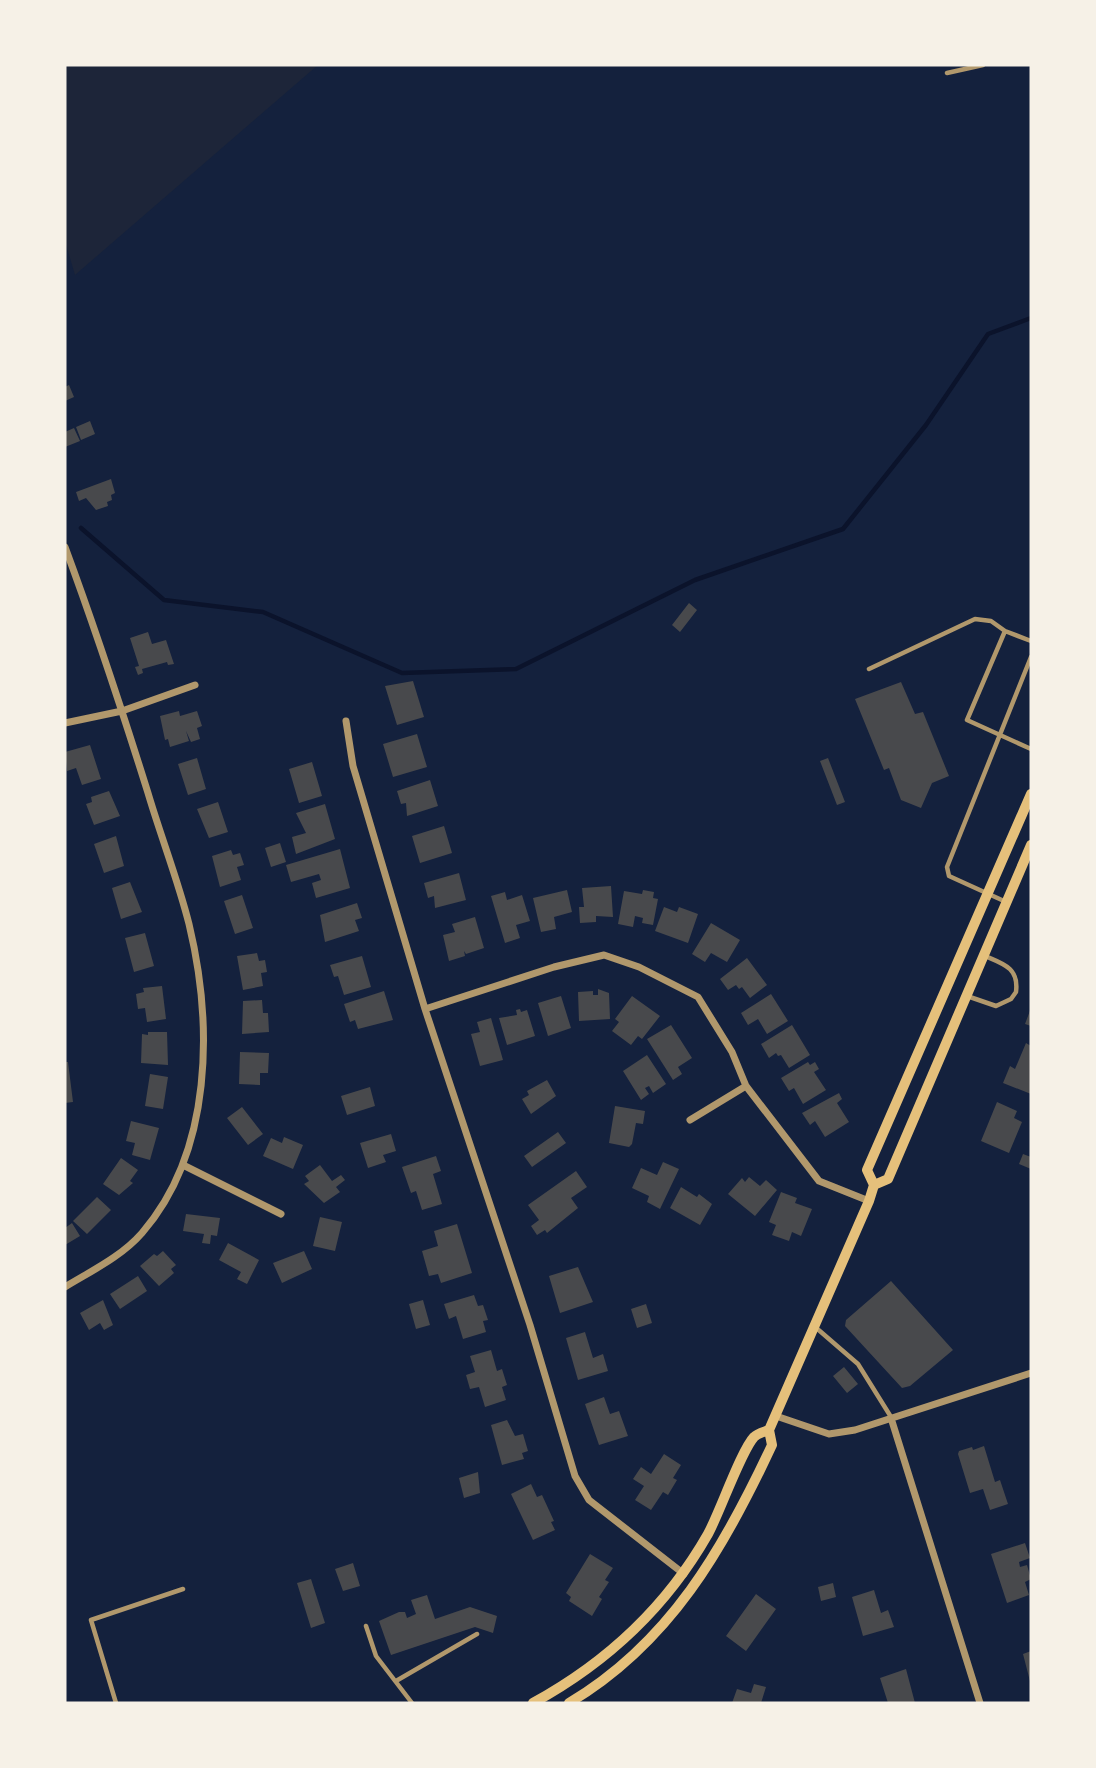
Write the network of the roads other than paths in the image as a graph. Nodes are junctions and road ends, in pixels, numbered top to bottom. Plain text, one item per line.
1 (983, 65) edge
2 (947, 73) dead end
3 (65, 547) edge
4 (1005, 631) junction
5 (1031, 641) edge
6 (1031, 657) edge
7 (869, 669) dead end
8 (195, 685) dead end
9 (122, 710) junction
10 (346, 721) dead end
11 (65, 723) edge
12 (999, 733) junction
13 (1031, 749) edge
14 (1031, 793) edge
15 (1031, 845) edge
16 (987, 892) junction
17 (1006, 902) junction
18 (984, 956) junction
19 (967, 996) junction
20 (425, 1009) junction
21 (746, 1086) junction
22 (690, 1120) dead end
23 (183, 1165) junction
24 (874, 1185) junction
25 (869, 1201) junction
26 (281, 1214) dead end
27 (65, 1287) edge
28 (814, 1325) junction
29 (1031, 1373) edge
30 (776, 1416) junction
31 (891, 1418) junction
32 (769, 1430) junction
33 (684, 1574) junction
34 (183, 1589) dead end
35 (366, 1626) dead end
36 (477, 1634) dead end
37 (396, 1681) junction
38 (116, 1703) edge
39 (412, 1703) edge
40 (533, 1703) edge
41 (569, 1703) edge
42 (980, 1703) edge

1 - 2 lane
3 - 9 street
4 - 5 lane
4 - 7 lane
4 - 12 lane
6 - 12 lane
8 - 9 street
9 - 11 street
9 - 23 street
10 - 20 street
12 - 13 lane
12 - 16 lane
14 - 16 main road
15 - 17 main road
16 - 17 lane
16 - 24 main road
17 - 18 main road
18 - 19 main road
18 - 19 lane
19 - 24 main road
20 - 21 street
20 - 33 street
21 - 22 street
21 - 25 street
23 - 26 street
23 - 27 street
24 - 25 main road
25 - 28 main road
28 - 30 main road
28 - 31 lane
29 - 31 street
30 - 31 street
30 - 32 main road
31 - 42 street
32 - 33 main road
32 - 41 main road
33 - 40 main road
34 - 38 lane
35 - 37 lane
36 - 37 lane
37 - 39 lane

